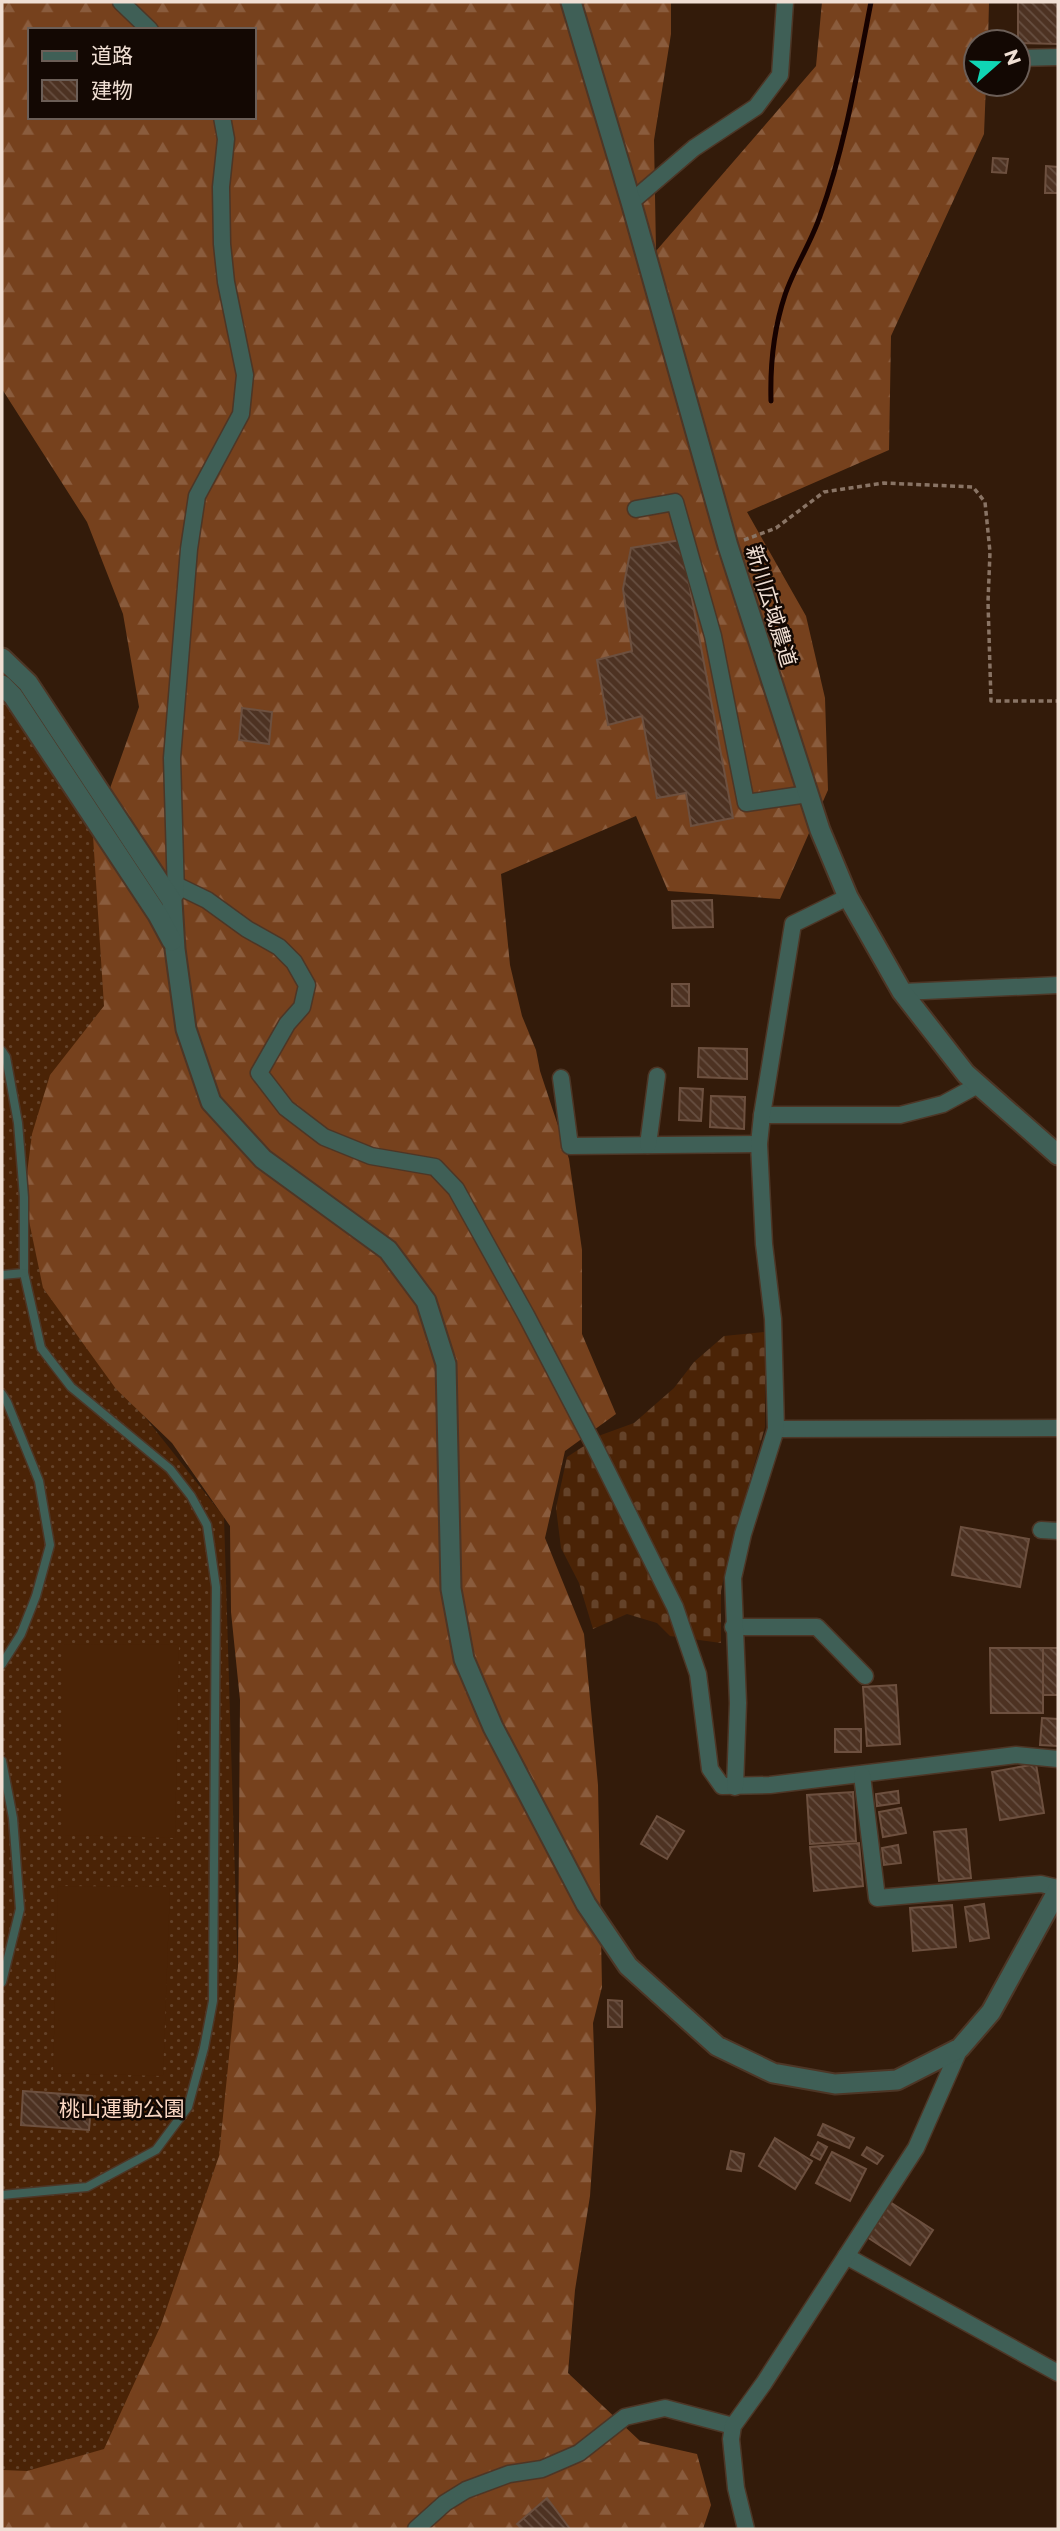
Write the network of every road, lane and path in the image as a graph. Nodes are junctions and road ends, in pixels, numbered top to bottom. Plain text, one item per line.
1 (121, 2) edge
2 (571, 2) edge
3 (785, 2) edge
4 (148, 28) edge
5 (1058, 57) edge
6 (1032, 58) edge
7 (222, 119) edge
8 (631, 202) junction
9 (636, 509) dead end
10 (728, 545) junction
11 (2, 658) edge
12 (2, 685) edge
13 (1058, 701) edge
14 (808, 794) junction
15 (176, 885) junction
16 (849, 897) junction
17 (176, 948) junction
18 (1058, 985) edge
19 (902, 992) junction
20 (2, 1051) edge
21 (657, 1076) dead end
22 (561, 1078) dead end
23 (978, 1085) junction
24 (762, 1115) junction
25 (759, 1144) junction
26 (648, 1145) junction
27 (1058, 1155) edge
28 (24, 1272) junction
29 (2, 1275) edge
30 (2, 1394) edge
31 (1058, 1428) edge
32 (776, 1429) junction
33 (1041, 1530) dead end
34 (1058, 1531) edge
35 (733, 1627) junction
36 (2, 1664) edge
37 (865, 1676) dead end
38 (1058, 1759) edge
39 (2, 1761) edge
40 (862, 1775) junction
41 (735, 1787) junction
42 (1058, 1889) edge
43 (2, 1982) edge
44 (960, 2048) junction
45 (2, 2195) edge
46 (846, 2256) junction
47 (1058, 2373) edge
48 (733, 2426) junction
49 (416, 2529) edge
50 (746, 2529) edge

1 - 4 street
2 - 8 street, 新川広域農道
3 - 8 street
5 - 6 street
7 - 15 street
8 - 10 street, 新川広域農道
9 - 14 street
10 - 13 path
10 - 14 street, 新川広域農道
11 - 17 street
12 - 17 street
14 - 16 street, 新川広域農道
15 - 17 street
15 - 41 street
16 - 19 street, 新川広域農道
16 - 24 street
17 - 44 street
18 - 19 street
19 - 23 street, 新川広域農道
20 - 28 lane
21 - 26 street
22 - 26 street
23 - 24 street
23 - 27 street, 新川広域農道
24 - 25 street
25 - 26 street
25 - 32 street
28 - 29 lane
28 - 45 lane
30 - 36 lane
31 - 32 street
32 - 35 street
33 - 34 street
35 - 37 street
35 - 41 street
38 - 40 street
39 - 43 lane
40 - 41 street
40 - 42 street
42 - 44 street
44 - 46 street
46 - 47 street
46 - 48 street
48 - 49 street
48 - 50 street

